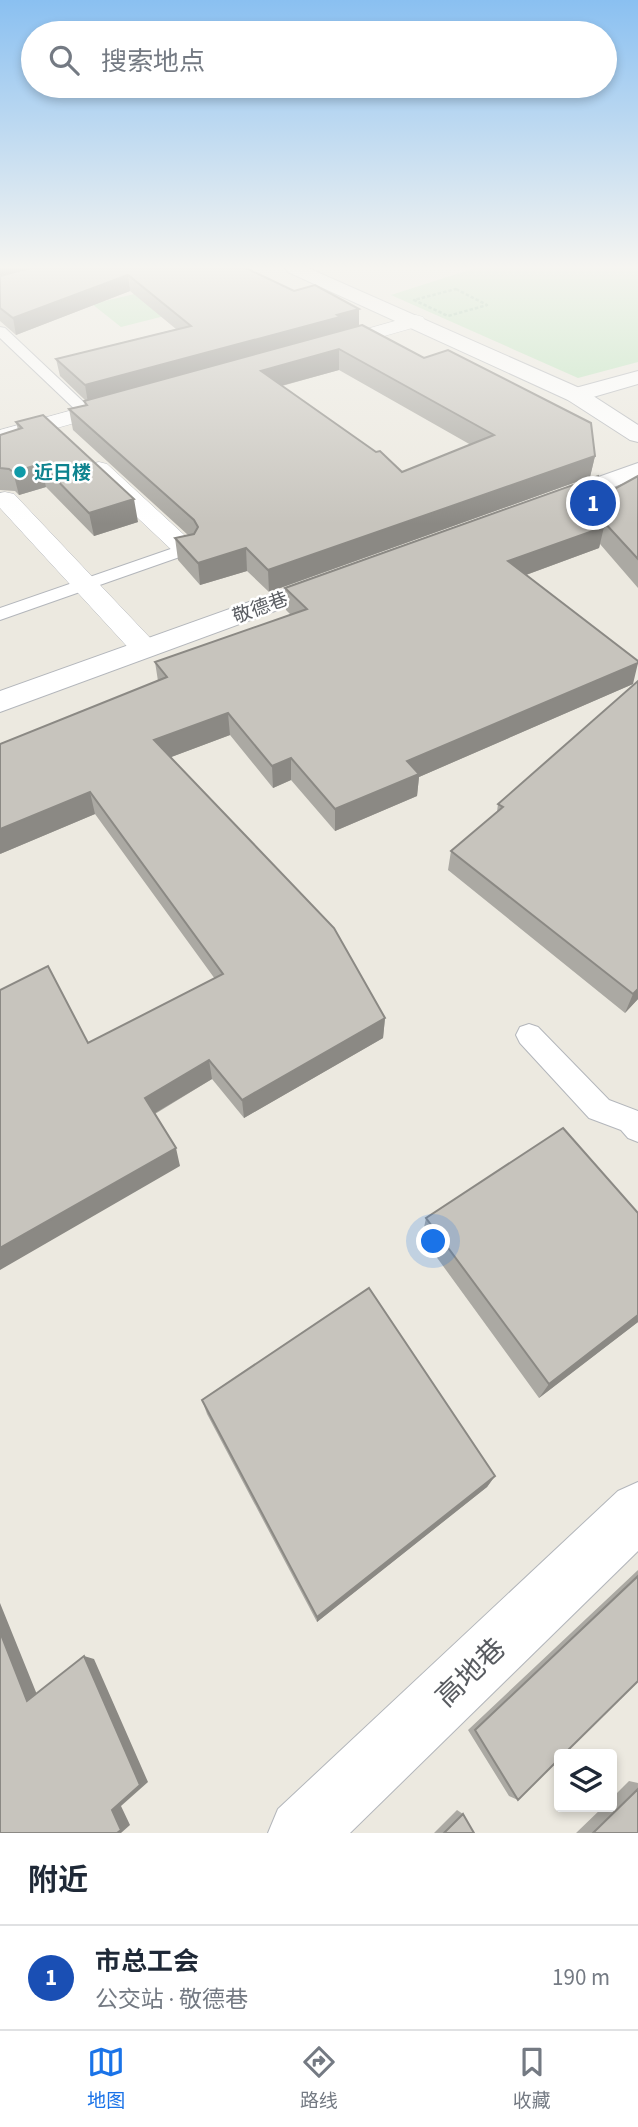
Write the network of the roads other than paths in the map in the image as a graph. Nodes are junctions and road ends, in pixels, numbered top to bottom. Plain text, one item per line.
1 (24, 354) edge
2 (497, 354) edge
3 (638, 377) edge
4 (576, 395) junction
5 (140, 398) edge
6 (87, 413) junction
7 (49, 423) junction
8 (638, 435) edge
9 (0, 437) edge
10 (638, 470) edge
11 (5, 499) edge
12 (518, 514) edge
13 (185, 549) joint
14 (364, 570) edge
15 (85, 585) junction
16 (0, 614) edge
17 (144, 648) junction
18 (3, 696) edge
19 (529, 1035) dead end
20 (638, 1129) edge
21 (638, 1511) edge
22 (302, 1833) edge

1 - 6 lane
2 - 4 street
3 - 4 street
4 - 8 street
5 - 6 street
6 - 7 street
7 - 9 street
7 - 13 street
10 - 12 street
11 - 15 street
13 - 15 lane
14 - 17 street, 敬德巷
15 - 16 lane
15 - 17 street
17 - 18 street, 敬德巷
19 - 20 lane
21 - 22 street, 高地巷

